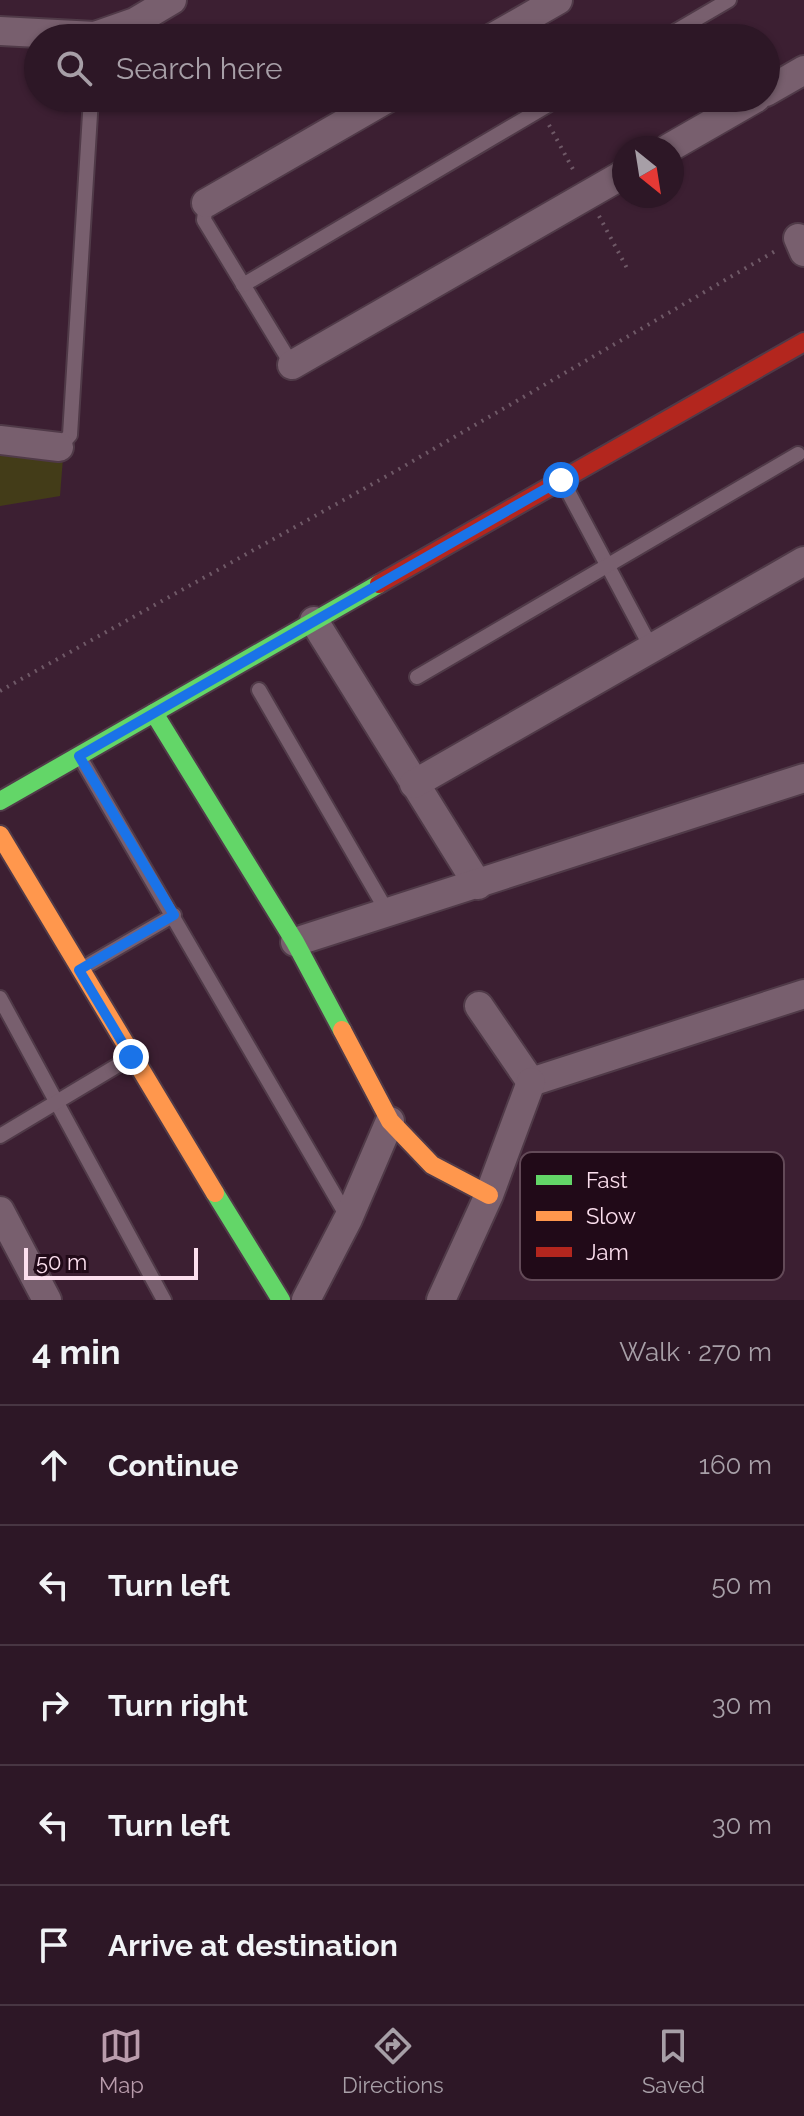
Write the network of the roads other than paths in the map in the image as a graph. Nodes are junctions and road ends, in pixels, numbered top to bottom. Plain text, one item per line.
1 (558, 0) edge
2 (729, 0) edge
3 (161, 3) edge
4 (126, 24) edge
5 (516, 24) edge
6 (688, 24) edge
7 (0, 31) edge
8 (24, 33) edge
9 (804, 70) edge
10 (780, 84) edge
11 (90, 112) edge
12 (364, 112) edge
13 (536, 112) edge
14 (732, 112) edge
15 (684, 139) edge
16 (612, 181) edge
17 (206, 203) joint
18 (243, 285) junction
19 (804, 342) edge
20 (292, 365) joint
21 (0, 440) edge
22 (59, 447) joint
23 (798, 454) dead end
24 (561, 480) junction
25 (804, 561) edge
26 (607, 565) junction
27 (314, 621) junction
28 (652, 649) junction
29 (417, 677) dead end
30 (259, 690) dead end
31 (154, 713) junction
32 (79, 756) junction
33 (804, 778) edge
34 (414, 784) junction
35 (0, 801) edge
36 (0, 835) edge
37 (478, 885) junction
38 (388, 913) junction
39 (174, 915) junction
40 (295, 942) junction
41 (79, 970) junction
42 (804, 994) edge
43 (0, 998) edge
44 (479, 1006) dead end
45 (131, 1057) junction
46 (531, 1082) junction
47 (57, 1102) junction
48 (390, 1121) junction
49 (0, 1136) edge
50 (489, 1195) junction
51 (0, 1211) edge
52 (348, 1219) junction
53 (47, 1300) edge
54 (164, 1300) edge
55 (281, 1300) edge
56 (306, 1300) edge
57 (441, 1300) edge

1 - 5 street
2 - 6 lane
3 - 4 street
7 - 8 street
9 - 10 street
11 - 22 lane
12 - 17 street
13 - 18 lane
14 - 15 street
16 - 20 street
17 - 18 lane
18 - 20 lane
19 - 24 street
21 - 22 street
23 - 26 lane
24 - 26 lane
24 - 27 street
25 - 28 street
26 - 28 lane
26 - 29 lane
27 - 31 street
27 - 34 street
28 - 34 street
30 - 38 lane
31 - 32 street
31 - 40 street
32 - 35 street
32 - 39 lane
33 - 37 street
34 - 37 street
36 - 41 street
37 - 38 street
38 - 40 street
39 - 41 lane
39 - 52 lane
40 - 48 street
41 - 45 street
42 - 46 street
43 - 47 lane
44 - 46 street
45 - 47 lane
45 - 55 street
46 - 50 street
47 - 49 lane
47 - 54 lane
48 - 50 street
48 - 52 street
50 - 57 street
51 - 53 street
52 - 56 street

